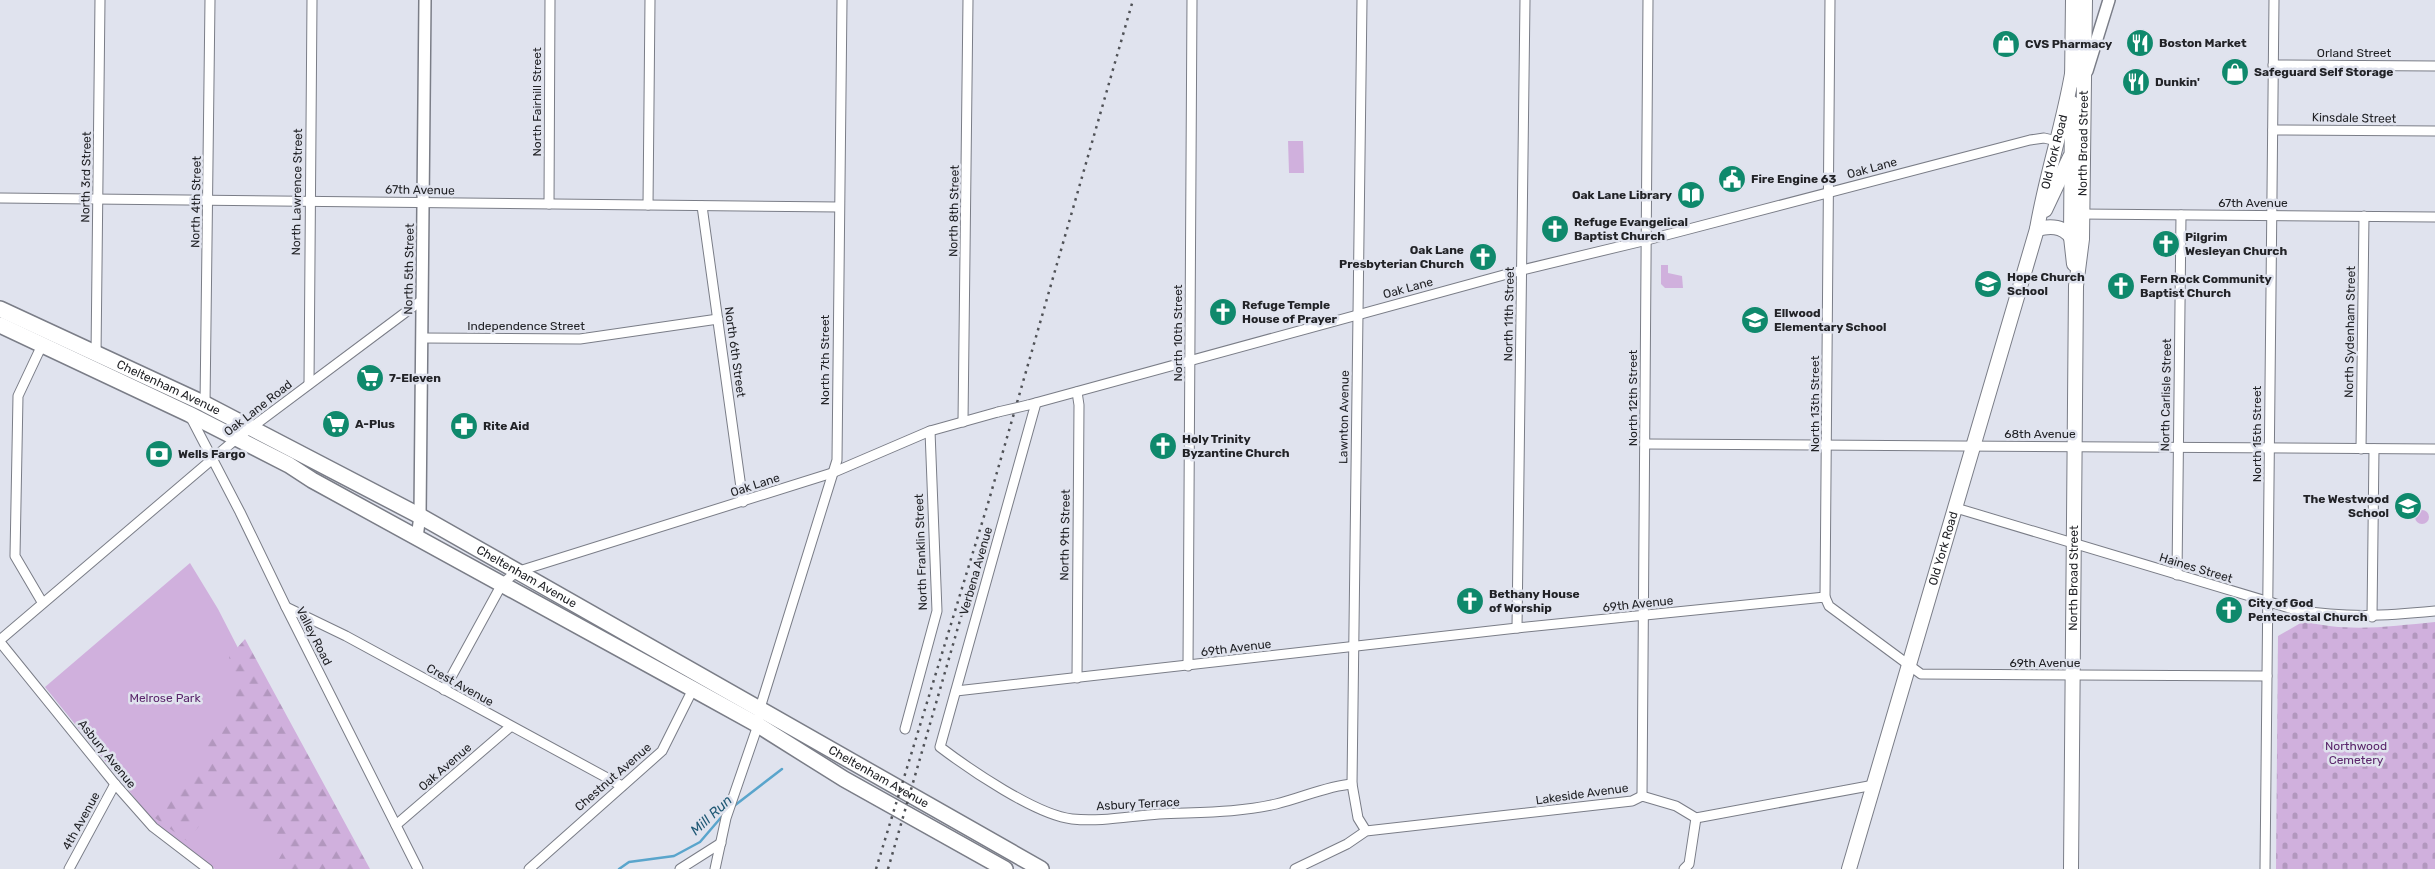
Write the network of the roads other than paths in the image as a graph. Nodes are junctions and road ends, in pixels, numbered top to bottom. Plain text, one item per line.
1 (100, 0) edge
2 (210, 0) edge
3 (312, 0) edge
4 (425, 0) edge
5 (550, 0) edge
6 (650, 0) edge
7 (842, 0) edge
8 (968, 0) edge
9 (1192, 0) edge
10 (1362, 0) edge
11 (1524, 0) edge
12 (1648, 0) edge
13 (1830, 0) edge
14 (2073, 0) edge
15 (2085, 0) edge
16 (2109, 0) edge
17 (2274, 0) edge
18 (2273, 65) junction
19 (2435, 66) edge
20 (2072, 74) junction
21 (2085, 80) junction
22 (2273, 130) junction
23 (2435, 131) edge
24 (2083, 136) junction
25 (2057, 141) junction
26 (2072, 153) junction
27 (1828, 192) junction
28 (0, 198) edge
29 (98, 199) junction
30 (208, 200) junction
31 (309, 201) junction
32 (423, 202) junction
33 (549, 204) junction
34 (648, 205) junction
35 (702, 206) junction
36 (839, 207) junction
37 (2077, 214) junction
38 (2181, 215) junction
39 (2271, 215) junction
40 (2364, 216) junction
41 (2435, 217) edge
42 (2037, 229) junction
43 (2071, 236) junction
44 (1647, 240) junction
45 (1522, 270) junction
46 (2076, 286) junction
47 (422, 300) junction
48 (0, 309) edge
49 (1358, 315) junction
50 (718, 319) junction
51 (0, 325) edge
52 (422, 338) junction
53 (42, 345) junction
54 (96, 355) junction
55 (1190, 361) junction
56 (309, 384) junction
57 (1077, 392) junction
58 (205, 404) junction
59 (1032, 404) junction
60 (188, 414) junction
61 (963, 422) junction
62 (253, 428) junction
63 (930, 431) junction
64 (236, 440) junction
65 (1645, 444) junction
66 (1828, 444) junction
67 (1974, 446) junction
68 (2075, 446) junction
69 (2178, 446) junction
70 (2269, 448) junction
71 (2361, 449) junction
72 (2374, 449) junction
73 (2435, 449) edge
74 (212, 460) junction
75 (832, 472) junction
76 (743, 502) junction
77 (1956, 508) junction
78 (420, 516) junction
79 (417, 537) junction
80 (2074, 544) junction
81 (516, 572) junction
82 (2177, 575) junction
83 (502, 584) junction
84 (1825, 597) junction
85 (42, 602) junction
86 (2269, 603) junction
87 (286, 607) junction
88 (2435, 611) edge
89 (1644, 616) junction
90 (2372, 617) junction
91 (1517, 628) junction
92 (0, 641) edge
93 (1354, 646) junction
94 (1188, 666) junction
95 (1910, 667) junction
96 (2073, 675) junction
97 (2268, 676) junction
98 (1077, 678) junction
99 (693, 689) junction
100 (444, 690) junction
101 (956, 691) junction
102 (760, 708) junction
103 (758, 725) junction
104 (510, 727) junction
105 (905, 728) dead end
106 (940, 747) joint
107 (115, 784) junction
108 (1352, 784) junction
109 (1874, 785) junction
110 (622, 786) junction
111 (1642, 796) junction
112 (1696, 818) junction
113 (396, 825) junction
114 (1366, 831) junction
115 (721, 843) junction
116 (69, 869) edge
117 (208, 869) edge
118 (418, 869) edge
119 (529, 869) edge
120 (680, 869) edge
121 (715, 869) edge
122 (1005, 869) edge
123 (1041, 869) edge
124 (1295, 869) edge
125 (1684, 869) edge
126 (1849, 869) edge
127 (2070, 869) edge
128 (2265, 869) edge

1 - 29 street, North 3rd Street
2 - 30 street, North 4th Street
3 - 31 street, North Lawrence Street
4 - 32 street, North 5th Street
5 - 33 street, North Fairhill Street
6 - 34 street
7 - 36 street, North 7th Street
8 - 61 street, North 8th Street
9 - 55 street, North 10th Street
10 - 49 street, Lawnton Avenue
11 - 45 street, North 11th Street
12 - 44 street, North 12th Street
13 - 27 street, North 13th Street
14 - 20 main road, North Broad Street
15 - 21 main road, North Broad Street
16 - 21 street
17 - 18 street, North 15th Street
18 - 19 street, Orland Street
18 - 22 street, North 15th Street
20 - 25 main road, Old York Road
20 - 26 main road, North Broad Street
21 - 24 main road, North Broad Street
22 - 23 street, Kinsdale Street
22 - 39 street, North 15th Street
24 - 26 main road, Old York Road
24 - 37 main road, North Broad Street
25 - 27 street, Oak Lane
25 - 42 main road, Old York Road
26 - 37 main road, North Broad Street
26 - 42 main road, Old York Road
27 - 44 street, Oak Lane
27 - 66 street, North 13th Street
28 - 29 street, 67th Avenue
29 - 30 street, 67th Avenue
29 - 54 street, North 3rd Street
30 - 31 street, 67th Avenue
30 - 58 street, North 4th Street
31 - 32 street, 67th Avenue
31 - 56 street, North Lawrence Street
32 - 33 street, 67th Avenue
32 - 47 street, North 5th Street
33 - 34 street, 67th Avenue
34 - 35 street, 67th Avenue
35 - 36 street, 67th Avenue
35 - 50 street, North 6th Street
36 - 75 street, North 7th Street
37 - 38 street, 67th Avenue
37 - 43 main road, North Broad Street
37 - 46 main road, North Broad Street
38 - 39 street, 67th Avenue
38 - 69 street, North Carlisle Street
39 - 40 street, 67th Avenue
39 - 70 street, North 15th Street
40 - 41 street, 67th Avenue
40 - 71 street, North Sydenham Street
42 - 43 main road
42 - 67 main road, Old York Road
43 - 46 main road, North Broad Street
44 - 45 street, Oak Lane
44 - 65 street, North 12th Street
45 - 49 street, Oak Lane
45 - 91 street, North 11th Street
46 - 68 main road, North Broad Street
47 - 52 street, North 5th Street
47 - 56 street, Oak Lane Road
48 - 54 highway, Cheltenham Avenue
49 - 55 street, Oak Lane
49 - 93 street, Lawnton Avenue
50 - 52 street, Independence Street
50 - 76 street, North 6th Street
51 - 53 highway, Cheltenham Avenue
52 - 78 street, North 5th Street
53 - 60 highway, Cheltenham Avenue
53 - 85 street
54 - 58 highway, Cheltenham Avenue
55 - 57 street, Oak Lane
55 - 94 street, North 10th Street
56 - 62 street, Oak Lane Road
57 - 59 street, Oak Lane
57 - 98 street, North 9th Street
58 - 62 highway, Cheltenham Avenue
59 - 61 street, Oak Lane, bridge
59 - 101 street, Verbena Avenue
60 - 64 highway, Cheltenham Avenue
60 - 74 street, Valley Road
61 - 63 street, Oak Lane
62 - 64 street, Oak Lane Road
62 - 78 highway, Cheltenham Avenue
63 - 75 street, Oak Lane
63 - 105 street, North Franklin Street
64 - 74 street, Oak Lane Road
64 - 79 highway, Cheltenham Avenue
65 - 66 street, 68th Avenue
65 - 89 street, North 12th Street
66 - 67 street, 68th Avenue
66 - 84 street, North 13th Street
67 - 68 street, 68th Avenue
67 - 77 main road, Old York Road
68 - 69 street, 68th Avenue
68 - 80 main road, North Broad Street
69 - 70 street, 68th Avenue
69 - 82 street, North Carlisle Street
70 - 71 street, 68th Avenue
70 - 86 street, North 15th Street
71 - 72 street, 68th Avenue
72 - 73 street, 68th Avenue
72 - 90 street
74 - 85 street, Oak Lane Road
74 - 87 street, Valley Road
75 - 76 street, Oak Lane
75 - 102 street, North 7th Street
76 - 81 street, Oak Lane
77 - 80 street, Haines Street
77 - 95 main road, Old York Road
78 - 79 street, North 5th Street
78 - 81 highway, Cheltenham Avenue
79 - 83 highway, Cheltenham Avenue
80 - 82 street, Haines Street
80 - 96 main road, North Broad Street
81 - 83 street
81 - 102 highway, Cheltenham Avenue
82 - 86 street, Haines Street
83 - 99 highway, Cheltenham Avenue
83 - 100 street
84 - 89 street, 69th Avenue
84 - 95 street, 69th Avenue
85 - 92 street, Oak Lane Road
86 - 90 street, Haines Street
86 - 97 street, North 15th Street
87 - 100 street, Crest Avenue
87 - 113 street, Valley Road
88 - 90 street, Haines Street
89 - 91 street, 69th Avenue
89 - 111 street, North 12th Street
91 - 93 street, 69th Avenue
92 - 107 street, Asbury Avenue
93 - 94 street, 69th Avenue
93 - 108 street, Lawnton Avenue
94 - 98 street, 69th Avenue
95 - 96 street, 69th Avenue
95 - 109 main road, Old York Road
96 - 97 street, 69th Avenue
96 - 127 main road, North Broad Street
97 - 128 street, North 15th Street
98 - 101 street, 69th Avenue
99 - 103 highway, Cheltenham Avenue
99 - 110 street, Chestnut Avenue
100 - 104 street, Crest Avenue
101 - 106 street, Verbena Avenue
102 - 103 street, North 7th Street
102 - 123 highway, Cheltenham Avenue
103 - 115 street, North 7th Street
103 - 122 highway, Cheltenham Avenue
104 - 110 street, Crest Avenue
104 - 113 street, Oak Avenue
106 - 108 street, Asbury Terrace
107 - 116 street, 4th Avenue
107 - 117 street, Asbury Avenue
108 - 114 street, Lawnton Avenue
109 - 112 street
109 - 126 main road, Old York Road
110 - 119 street, Chestnut Avenue
111 - 112 street, Lakeside Avenue
111 - 114 street, Lakeside Avenue
112 - 125 street
113 - 118 street, Valley Road
114 - 124 street, Lakeside Avenue
115 - 120 street
115 - 121 street, North 7th Street

